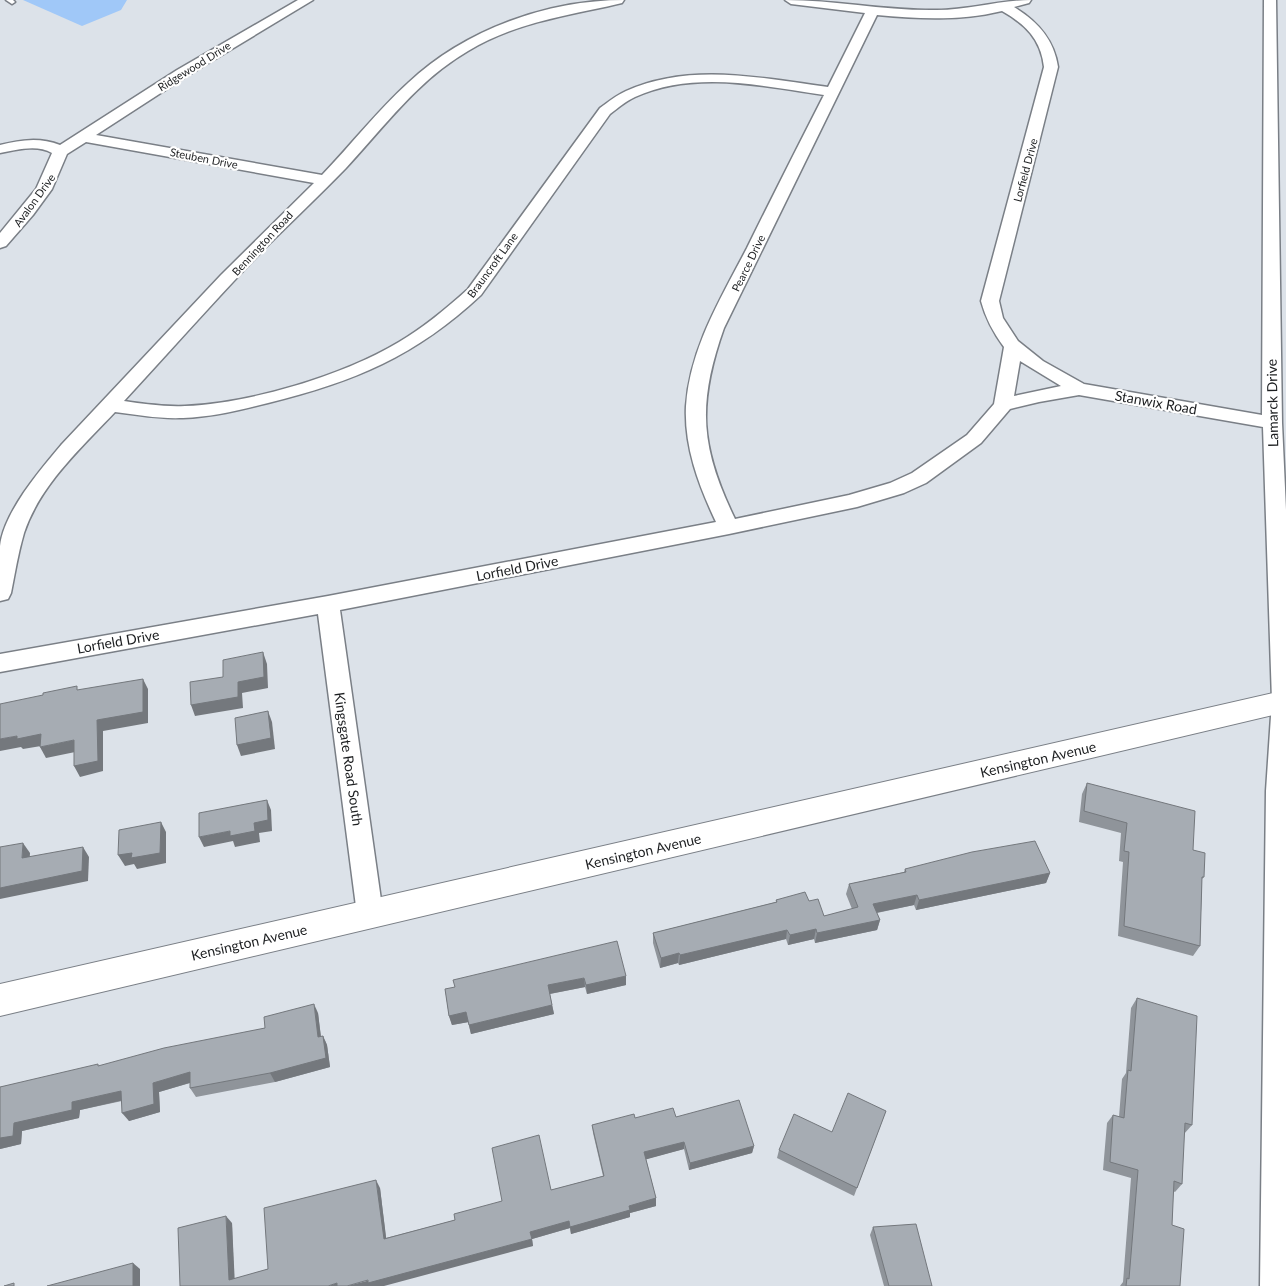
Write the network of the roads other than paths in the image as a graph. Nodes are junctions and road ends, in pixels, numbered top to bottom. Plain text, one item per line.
1 (307, 0) edge
2 (618, 0) edge
3 (791, 0) edge
4 (1025, 0) edge
5 (1270, 0) edge
6 (1003, 6) junction
7 (872, 10) junction
8 (832, 92) junction
9 (83, 137) junction
10 (0, 149) edge
11 (60, 152) junction
12 (325, 180) junction
13 (0, 243) edge
14 (1013, 347) junction
15 (1079, 389) junction
16 (111, 405) junction
17 (1004, 405) junction
18 (1272, 423) junction
19 (729, 528) junction
20 (0, 593) edge
21 (328, 604) junction
22 (0, 663) edge
23 (1285, 701) edge
24 (370, 914) junction
25 (0, 1000) edge
26 (1276, 1286) edge

1 - 9 street, Ridgewood Drive
2 - 12 street, Bennington Road
3 - 7 street
4 - 6 street
5 - 18 street, Lamarck Drive
6 - 7 street
6 - 14 street, Lorfield Drive
7 - 8 street, Pearce Drive
8 - 16 street, Brauncroft Lane
8 - 19 street, Pearce Drive
9 - 11 street, Ridgewood Drive
9 - 12 street, Steuben Drive
10 - 11 street
11 - 13 street, Avalon Drive
12 - 16 street, Bennington Road
14 - 15 street, Lorfield Drive
14 - 17 street
15 - 17 street, Stanwix Road
15 - 18 street, Stanwix Road
16 - 20 street, Bennington Road
17 - 19 street, Lorfield Drive
18 - 23 street, Lamarck Drive
19 - 21 street, Lorfield Drive
21 - 22 street, Lorfield Drive
21 - 24 street, Kingsgate Road South
23 - 24 street, Kensington Avenue
23 - 26 street, Lamarck Drive
24 - 25 street, Kensington Avenue

